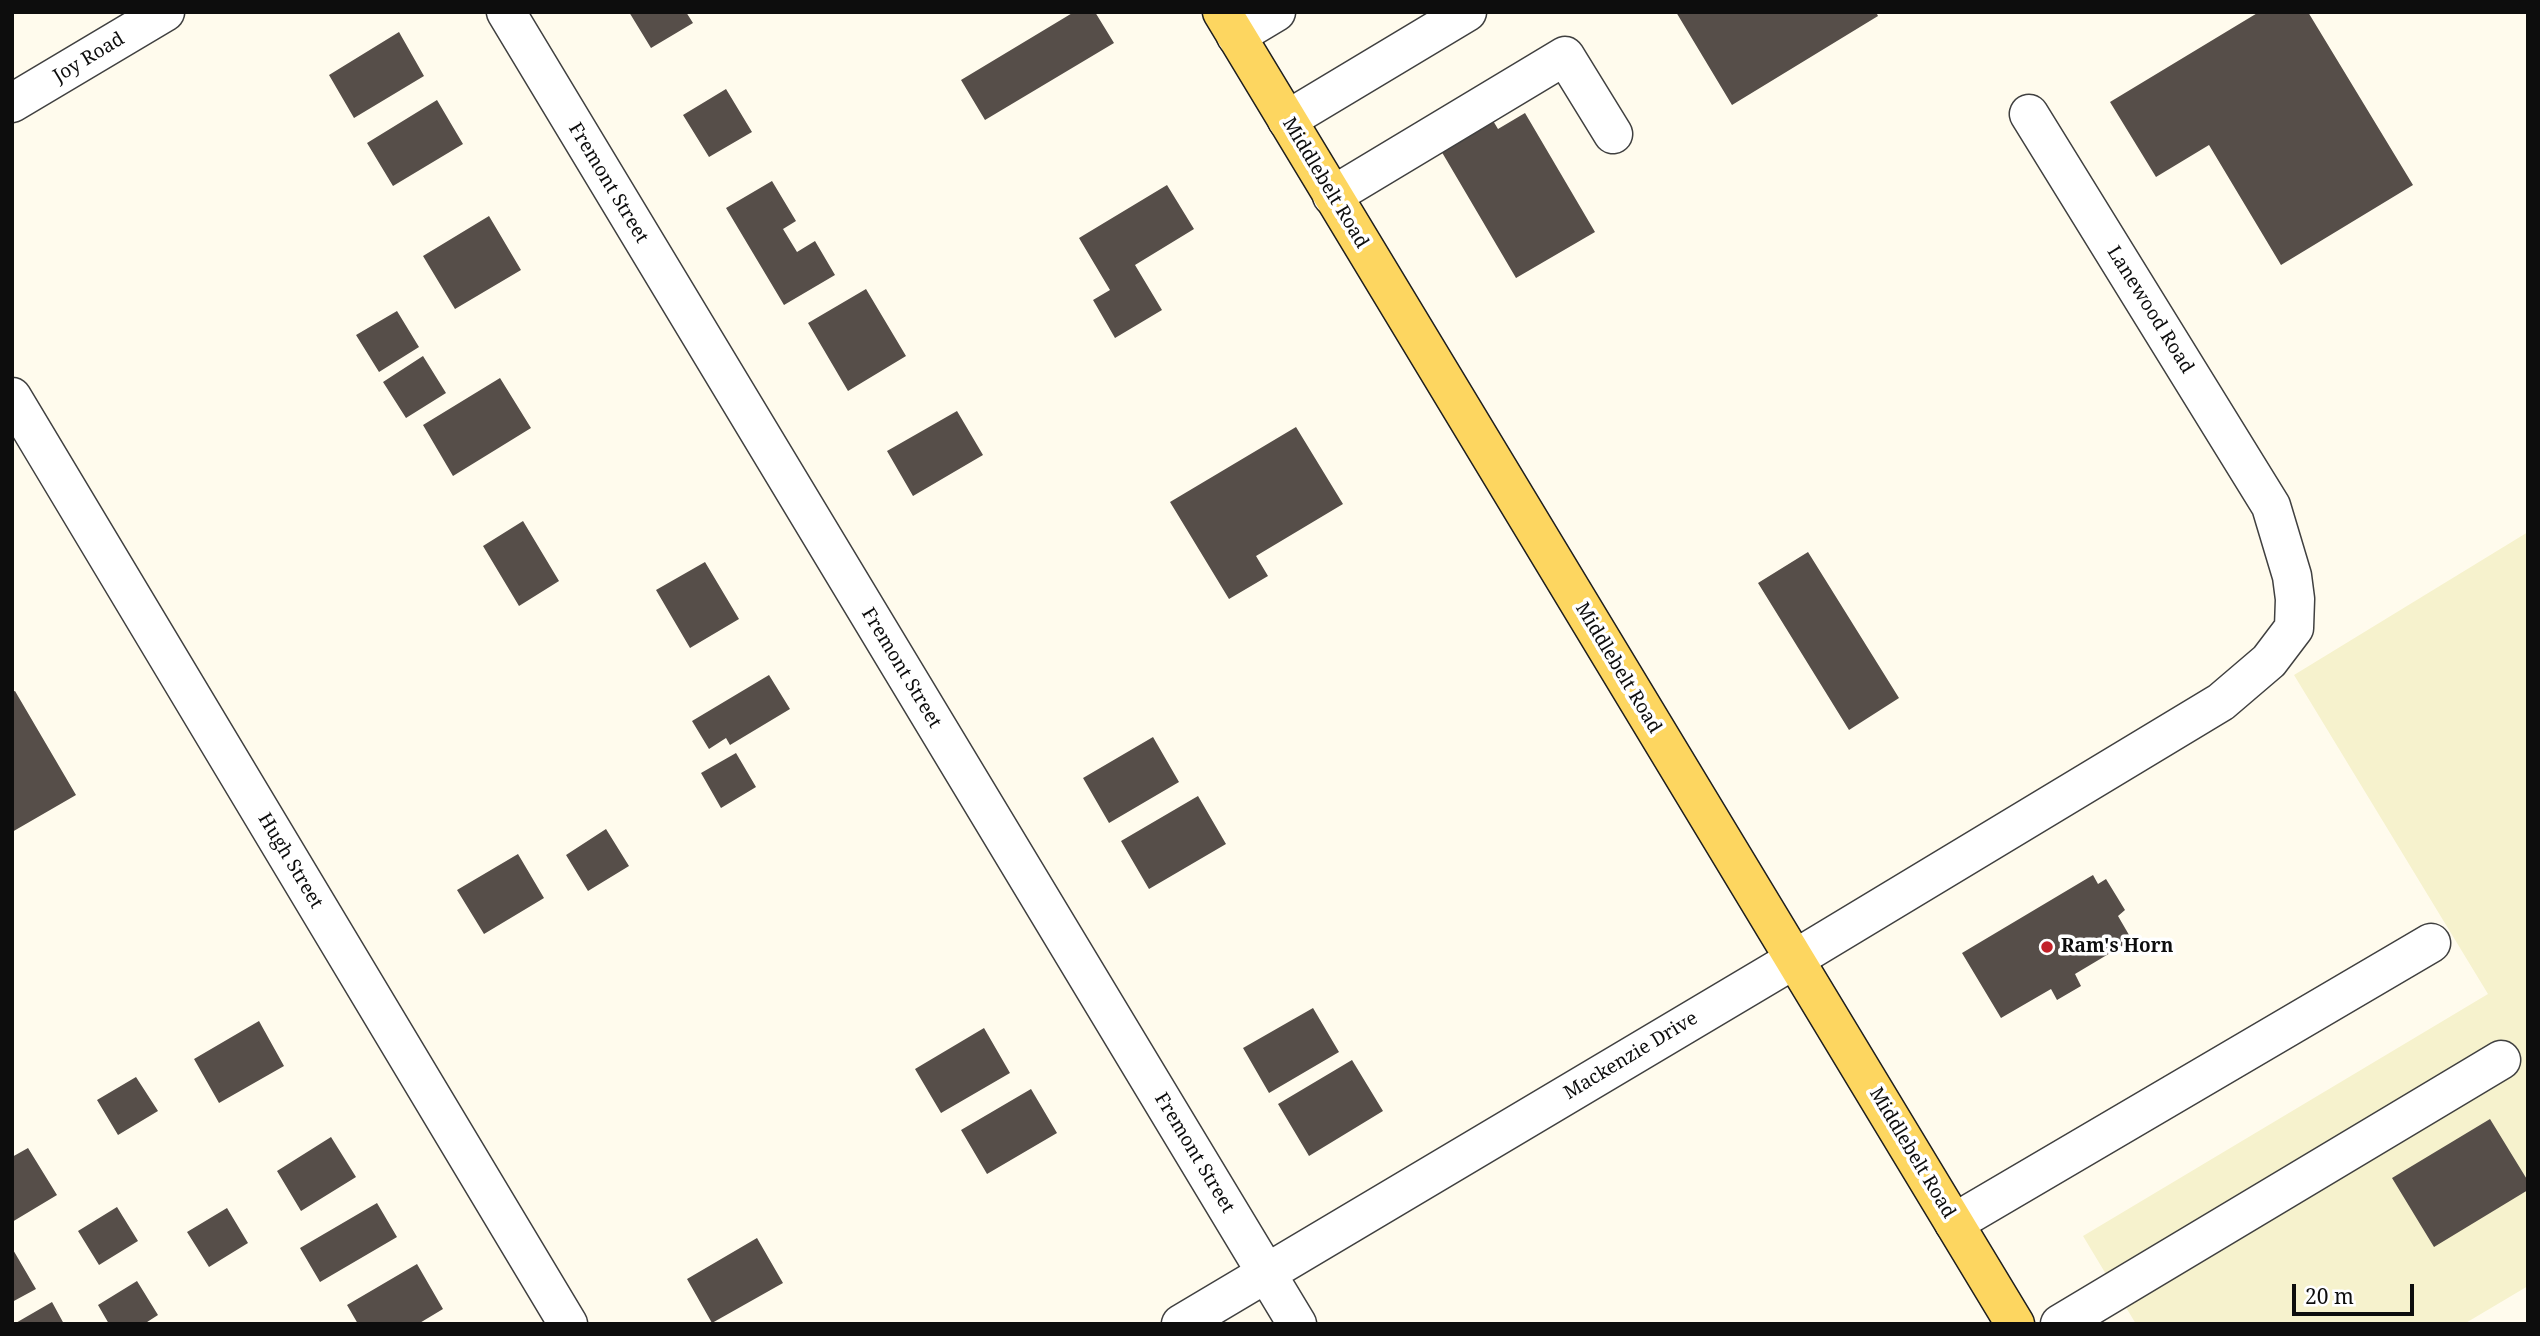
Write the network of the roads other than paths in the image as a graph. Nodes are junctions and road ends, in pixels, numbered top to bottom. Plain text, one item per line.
1 (165, 12) edge
2 (506, 12) edge
3 (1276, 12) edge
4 (1467, 12) edge
5 (1229, 24) edge
6 (12, 103) edge
7 (2029, 114) dead end
8 (1287, 120) junction
9 (1613, 134) dead end
10 (1332, 196) junction
11 (12, 397) edge
12 (2080, 787) joint
13 (2431, 943) dead end
14 (1795, 959) junction
15 (2501, 1060) dead end
16 (1954, 1223) junction
17 (1267, 1273) junction
18 (568, 1324) edge
19 (1181, 1324) edge
20 (1297, 1324) edge
21 (2015, 1324) edge
22 (2060, 1324) edge

1 - 6 street, Joy Road
2 - 17 street, Fremont Street
3 - 5 street
4 - 8 street
5 - 8 main road, Middlebelt Road
7 - 12 street, Lanewood Road
8 - 10 main road, Middlebelt Road
9 - 10 street
10 - 14 main road, Middlebelt Road
11 - 18 street, Hugh Street
12 - 14 street, Mackenzie Drive
13 - 16 street
14 - 16 main road, Middlebelt Road
14 - 17 street, Mackenzie Drive
15 - 22 street
16 - 21 main road, Middlebelt Road
17 - 19 street, Mackenzie Drive
17 - 20 street, Fremont Street

